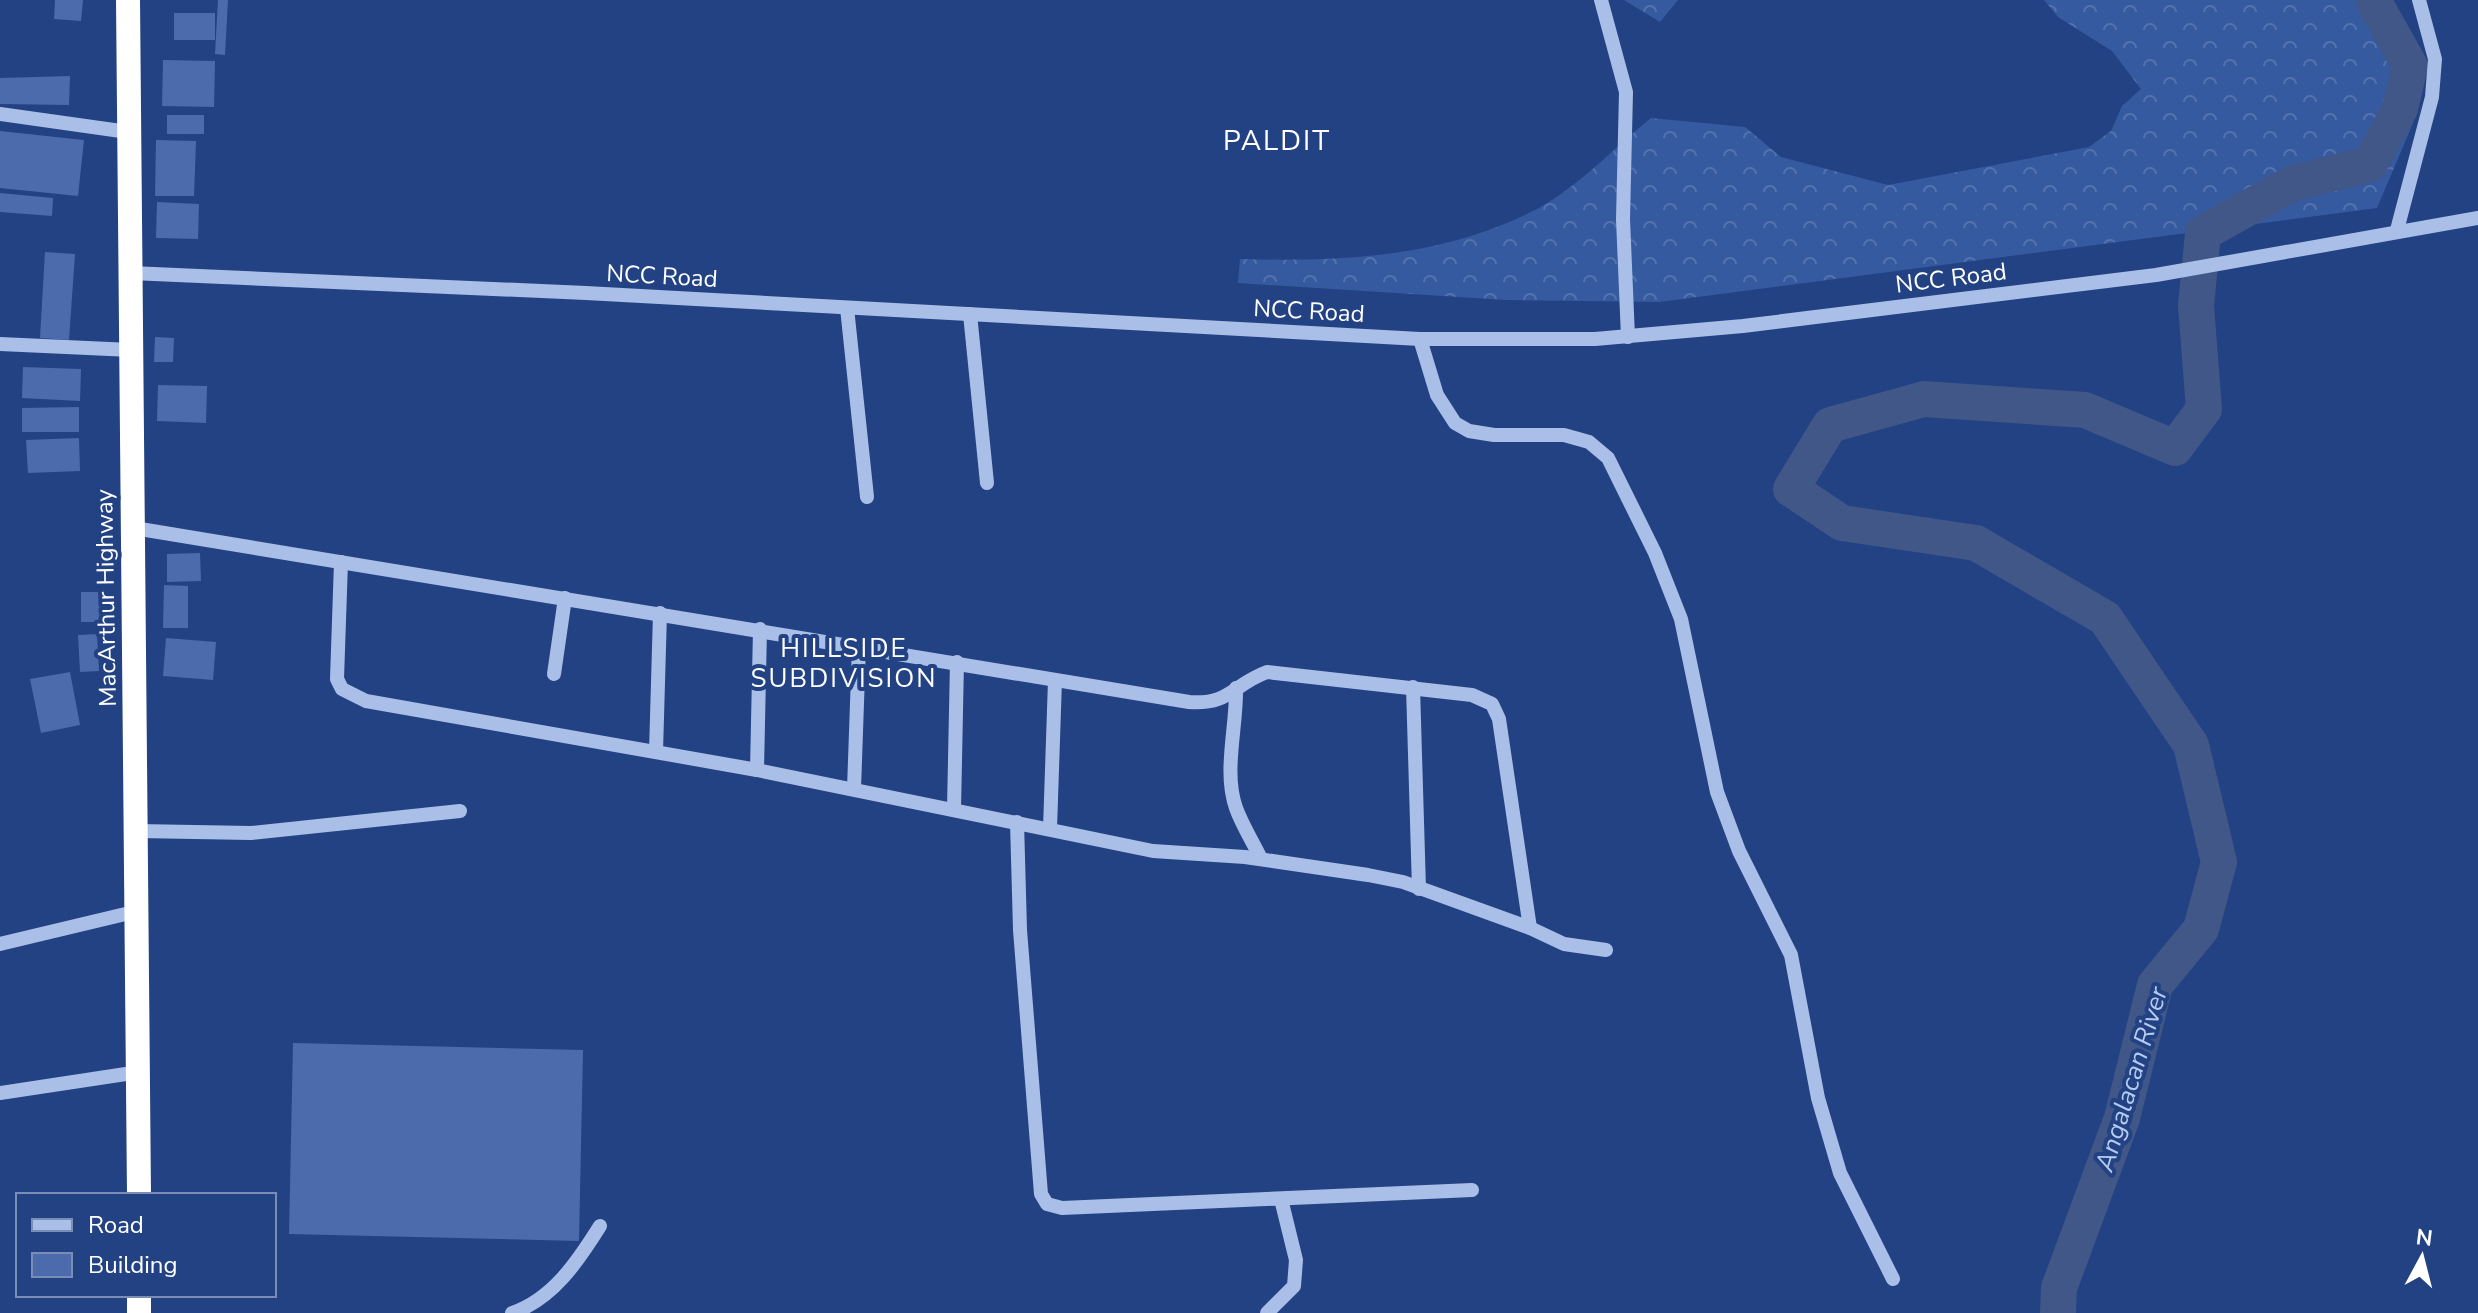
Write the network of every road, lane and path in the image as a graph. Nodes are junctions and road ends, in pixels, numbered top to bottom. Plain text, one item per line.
1 (128, 0) edge
2 (1601, 0) edge
3 (2419, 0) edge
4 (0, 114) edge
5 (128, 132) junction
6 (2478, 218) edge
7 (2397, 230) junction
8 (131, 273) junction
9 (847, 308) junction
10 (970, 314) junction
11 (1628, 337) junction
12 (1420, 339) junction
13 (0, 344) edge
14 (131, 350) junction
15 (987, 483) dead end
16 (867, 497) dead end
17 (134, 528) junction
18 (341, 562) junction
19 (565, 598) junction
20 (660, 613) junction
21 (760, 629) junction
22 (859, 646) junction
23 (957, 662) junction
24 (554, 674) dead end
25 (1055, 680) junction
26 (1413, 687) junction
27 (1236, 688) junction
28 (656, 752) junction
29 (757, 770) junction
30 (854, 789) junction
31 (954, 809) junction
32 (460, 811) dead end
33 (1017, 822) junction
34 (1050, 829) junction
35 (137, 831) junction
36 (1261, 859) junction
37 (1419, 889) junction
38 (138, 911) junction
39 (1530, 928) junction
40 (0, 944) edge
41 (1606, 950) dead end
42 (139, 1072) junction
43 (0, 1093) edge
44 (1472, 1190) dead end
45 (139, 1193) edge
46 (1281, 1199) junction
47 (600, 1226) dead end
48 (1893, 1279) dead end
49 (512, 1313) edge
50 (1267, 1313) edge

1 - 5 highway, MacArthur Highway
2 - 11 street
3 - 7 street
4 - 5 street
5 - 8 highway, MacArthur Highway
6 - 7 street, NCC Road
7 - 11 street, NCC Road
8 - 9 street, NCC Road
8 - 14 highway, MacArthur Highway
9 - 10 street, NCC Road
9 - 16 street
10 - 12 street, NCC Road
10 - 15 street
11 - 12 street, NCC Road
12 - 48 street
13 - 14 street
14 - 17 highway, MacArthur Highway
17 - 18 street
17 - 35 highway, MacArthur Highway
18 - 19 street
18 - 28 street
19 - 20 street
19 - 24 street
20 - 21 street
20 - 28 street
21 - 22 street
21 - 29 street
22 - 23 street
22 - 30 street
23 - 25 street
23 - 31 street
25 - 27 street
25 - 34 street
26 - 27 street
26 - 37 street
26 - 39 street
27 - 36 street
28 - 29 street
29 - 30 street
30 - 31 street
31 - 33 street
32 - 35 street
33 - 34 street
33 - 46 street
34 - 36 street
35 - 38 highway, MacArthur Highway
36 - 37 street
37 - 39 street
38 - 40 street
38 - 42 highway, MacArthur Highway
39 - 41 street
42 - 43 street
42 - 45 highway, MacArthur Highway
44 - 46 street
46 - 50 street
47 - 49 street

